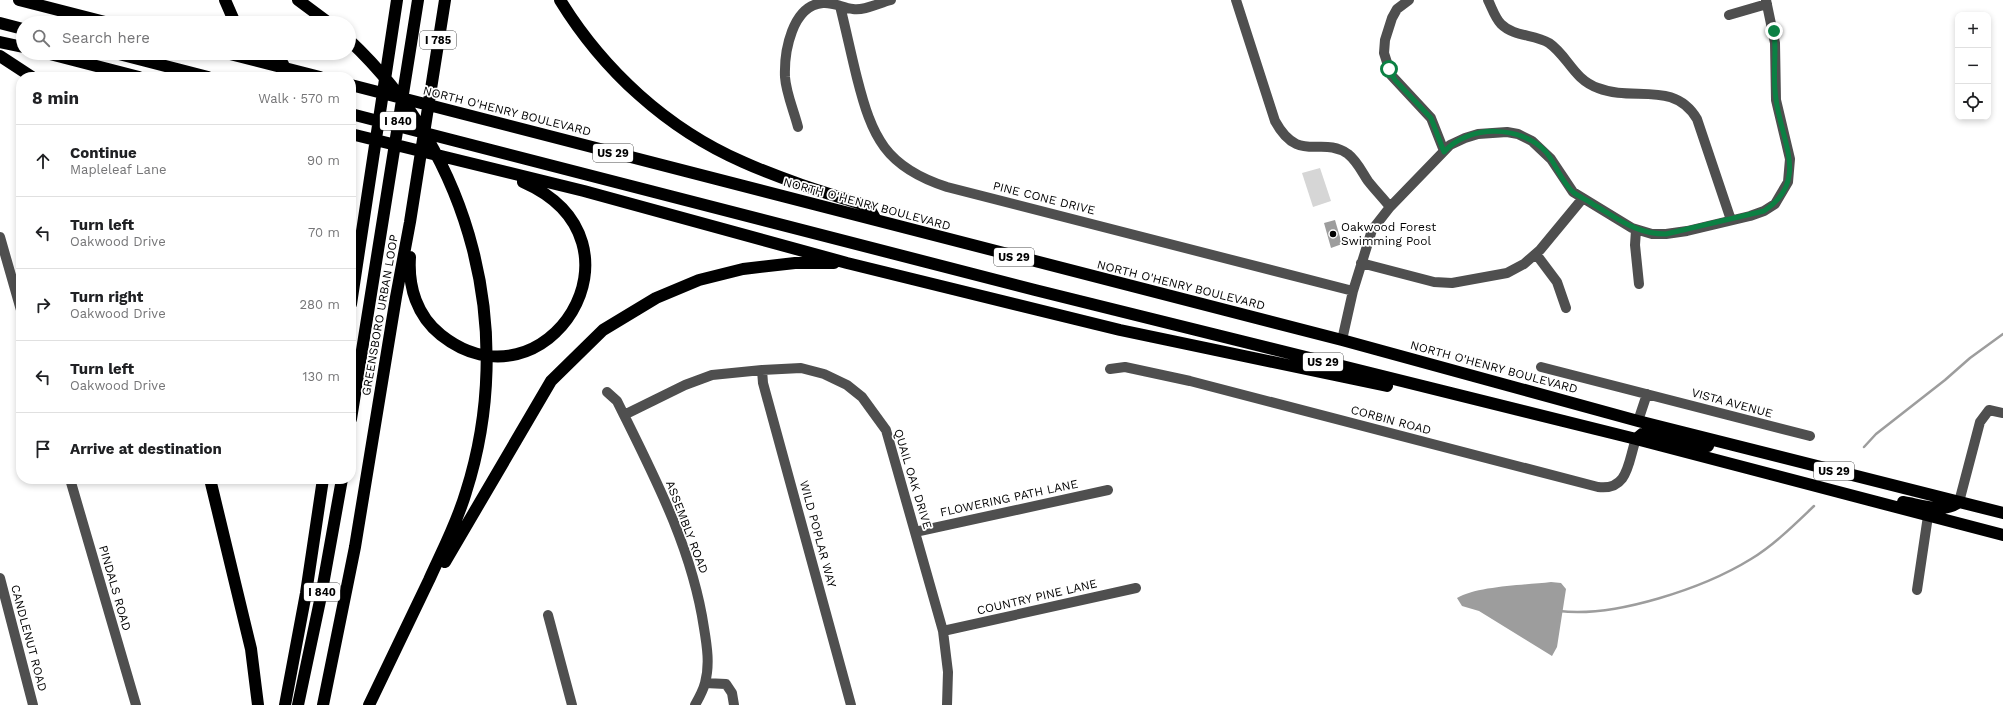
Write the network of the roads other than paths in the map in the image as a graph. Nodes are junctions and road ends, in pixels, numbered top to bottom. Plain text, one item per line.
1 (19, 0) edge
2 (225, 0) edge
3 (298, 0) edge
4 (397, 0) edge
5 (418, 0) edge
6 (444, 0) edge
7 (560, 0) edge
8 (891, 0) edge
9 (1236, 0) edge
10 (1488, 0) edge
11 (1402, 2) edge
12 (1766, 2) edge
13 (840, 6) junction
14 (1729, 15) dead end
15 (82, 16) edge
16 (232, 16) edge
17 (320, 16) edge
18 (0, 23) edge
19 (16, 27) edge
20 (0, 42) edge
21 (16, 45) edge
22 (356, 47) edge
23 (0, 56) edge
24 (73, 60) edge
25 (143, 60) edge
26 (253, 60) edge
27 (276, 60) edge
28 (292, 70) junction
29 (24, 72) edge
30 (120, 72) edge
31 (189, 72) edge
32 (300, 72) edge
33 (356, 86) edge
34 (356, 115) edge
35 (798, 127) dead end
36 (356, 135) edge
37 (1444, 152) junction
38 (500, 172) junction
39 (1582, 198) junction
40 (1390, 207) junction
41 (364, 209) junction
42 (876, 220) junction
43 (1731, 220) junction
44 (410, 222) junction
45 (1636, 230) junction
46 (356, 231) edge
47 (0, 237) edge
48 (1536, 254) junction
49 (847, 262) junction
50 (1361, 263) junction
51 (356, 267) edge
52 (1639, 284) dead end
53 (1353, 291) junction
54 (16, 293) edge
55 (1566, 308) dead end
56 (1342, 340) junction
57 (1541, 366) dead end
58 (1110, 369) dead end
59 (762, 370) junction
60 (356, 388) edge
61 (607, 392) dead end
62 (1647, 394) junction
63 (1479, 401) junction
64 (2003, 413) edge
65 (624, 415) junction
66 (1638, 421) junction
67 (1810, 436) dead end
68 (1636, 439) junction
69 (1772, 456) junction
70 (71, 484) edge
71 (211, 484) edge
72 (322, 484) edge
73 (341, 484) edge
74 (1108, 490) dead end
75 (1843, 493) junction
76 (1959, 502) junction
77 (2003, 513) edge
78 (1928, 516) junction
79 (915, 532) junction
80 (2003, 535) edge
81 (0, 578) edge
82 (1136, 588) dead end
83 (1917, 590) dead end
84 (548, 615) dead end
85 (943, 631) junction
86 (402, 637) junction
87 (705, 683) junction
88 (33, 705) edge
89 (136, 705) edge
90 (258, 705) edge
91 (285, 705) edge
92 (298, 705) edge
93 (323, 705) edge
94 (369, 705) edge
95 (572, 705) edge
96 (695, 705) edge
97 (734, 705) edge
98 (851, 705) edge
99 (947, 705) edge

1 - 15 highway
2 - 16 highway
3 - 17 highway
4 - 41 highway
5 - 60 highway, GREENSBORO URBAN LOOP / I 840
6 - 44 highway, GREENSBORO URBAN LOOP / I 785
7 - 42 highway
8 - 13 street
9 - 40 street
10 - 43 street
11 - 37 street
12 - 14 street
12 - 43 street
13 - 35 street
13 - 53 street, PINE CONE DRIVE
18 - 19 highway
20 - 21 highway
22 - 86 highway
23 - 29 highway
24 - 30 highway
25 - 31 highway
26 - 28 highway
27 - 28 highway
28 - 32 highway
33 - 42 highway, NORTH O'HENRY BOULEVARD / US 29
34 - 63 highway, US 29
36 - 38 highway
37 - 39 street
37 - 40 street
38 - 44 highway
38 - 49 highway
39 - 45 street
39 - 48 street
40 - 50 street
41 - 46 highway
41 - 51 highway
42 - 56 highway, NORTH O'HENRY BOULEVARD / US 29
43 - 45 street
44 - 93 highway, GREENSBORO URBAN LOOP / I 840
45 - 52 street
47 - 54 street
48 - 50 street
48 - 55 street
49 - 63 highway
49 - 86 highway
50 - 53 street
53 - 56 street
56 - 66 highway, NORTH O'HENRY BOULEVARD / US 29
57 - 62 street, VISTA AVENUE
58 - 68 street, CORBIN ROAD
59 - 65 street, QUAIL OAK DRIVE
59 - 79 street, QUAIL OAK DRIVE
59 - 98 street, WILD POPLAR WAY
61 - 65 street, ASSEMBLY ROAD
62 - 66 street
62 - 67 street, VISTA AVENUE
63 - 68 highway, US 29
64 - 76 street
65 - 87 street, ASSEMBLY ROAD
66 - 69 highway, NORTH O'HENRY BOULEVARD / US 29
68 - 69 highway
68 - 75 highway, US 29
69 - 76 highway, NORTH O'HENRY BOULEVARD / US 29
70 - 89 street, PINDALS ROAD
71 - 90 highway
72 - 91 highway
73 - 92 highway, I 840
74 - 79 street, FLOWERING PATH LANE
75 - 76 highway
75 - 78 highway, US 29
76 - 77 highway, NORTH O'HENRY BOULEVARD / US 29
78 - 80 highway, US 29
78 - 83 street
79 - 85 street, QUAIL OAK DRIVE
81 - 88 street, CANDLENUT ROAD
82 - 85 street, COUNTRY PINE LANE
84 - 95 street
85 - 99 street, QUAIL OAK DRIVE
86 - 94 highway
87 - 96 street, ASSEMBLY ROAD
87 - 97 street

